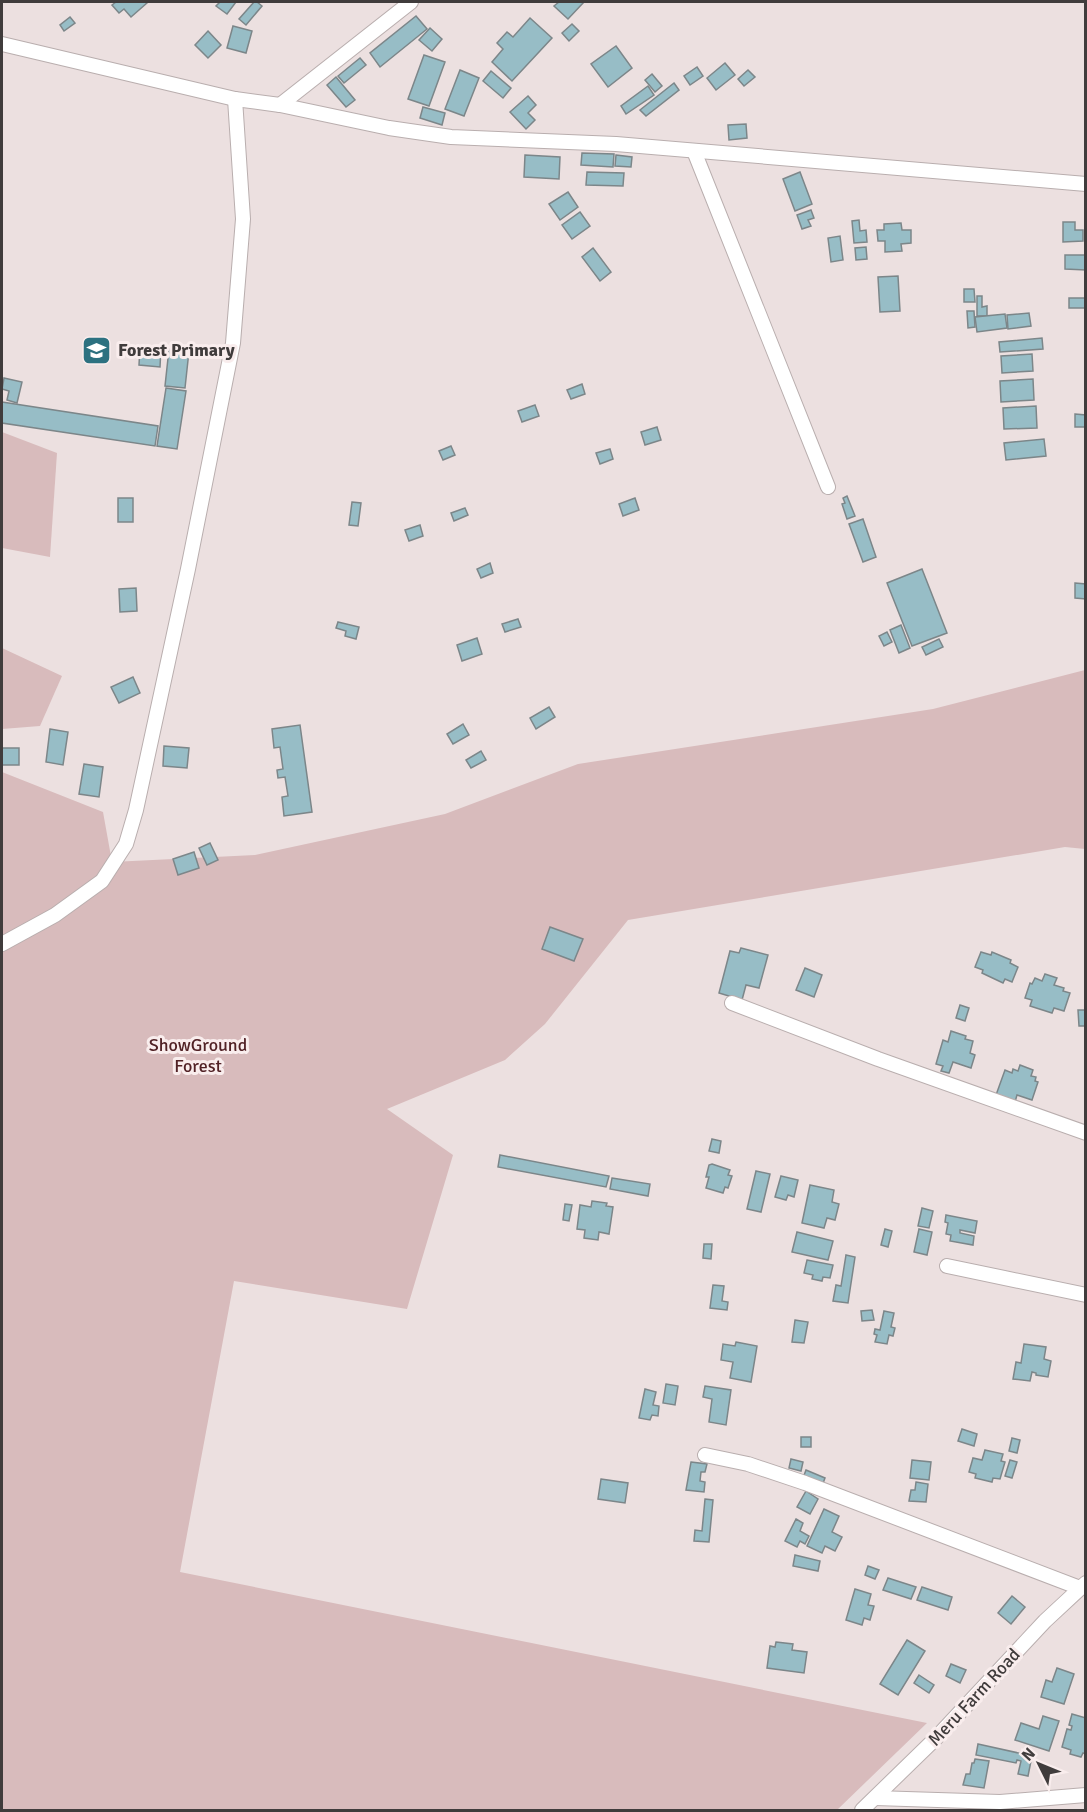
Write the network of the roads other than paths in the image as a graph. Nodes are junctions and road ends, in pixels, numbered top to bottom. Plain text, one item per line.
1 (411, 2) edge
2 (2, 44) edge
3 (235, 99) junction
4 (280, 105) junction
5 (694, 151) junction
6 (1086, 184) edge
7 (828, 487) dead end
8 (2, 944) edge
9 (732, 1003) dead end
10 (1086, 1133) edge
11 (947, 1266) dead end
12 (1086, 1295) edge
13 (705, 1455) dead end
14 (1083, 1586) edge
15 (1086, 1795) edge
16 (875, 1798) junction
17 (862, 1810) edge

1 - 4 street
2 - 3 street
3 - 4 street
3 - 8 street
4 - 5 street
5 - 6 street
5 - 7 street
9 - 10 street
11 - 12 street
13 - 14 street
14 - 16 street, Meru Farm Road
15 - 16 street
16 - 17 street, Meru Farm Road

